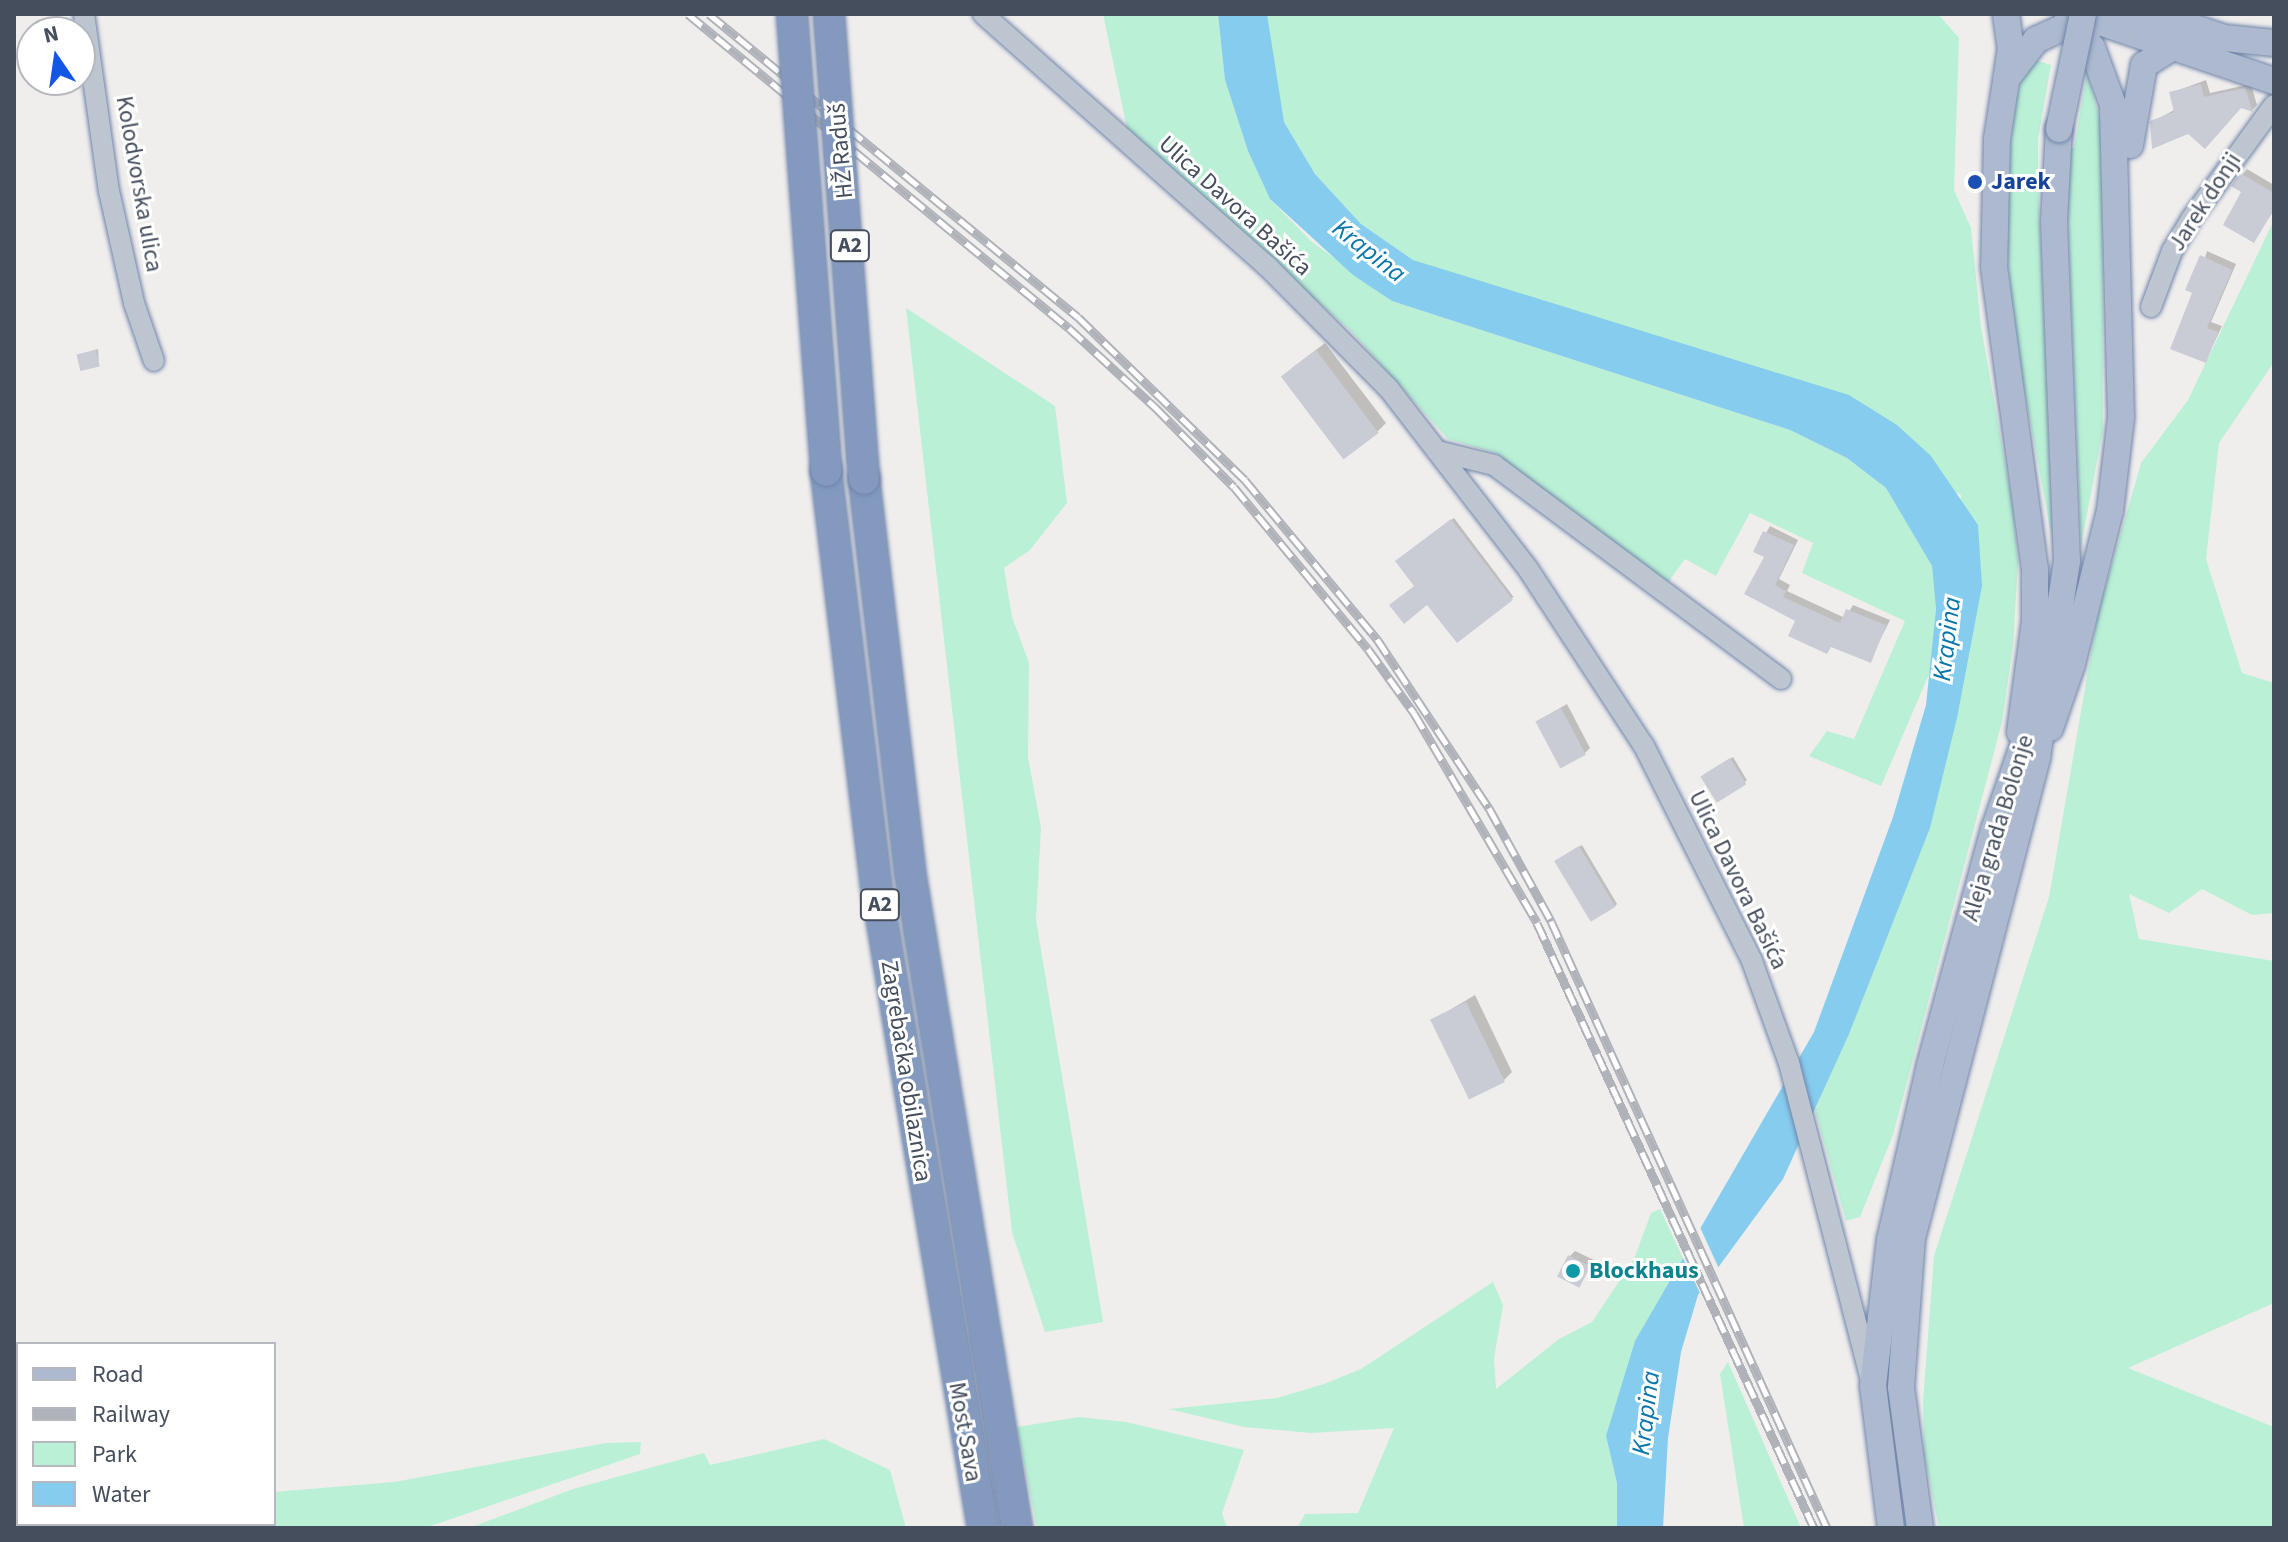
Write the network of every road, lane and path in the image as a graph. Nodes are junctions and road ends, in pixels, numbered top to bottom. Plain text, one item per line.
1 (84, 14) edge
2 (792, 14) edge
3 (829, 14) edge
4 (983, 14) edge
5 (2006, 14) edge
6 (2093, 17) edge
7 (2169, 17) edge
8 (2264, 43) edge
9 (2161, 46) junction
10 (2274, 65) edge
11 (2009, 77) junction
12 (2274, 81) edge
13 (2274, 105) edge
14 (2115, 198) junction
15 (2151, 307) dead end
16 (154, 361) dead end
17 (1437, 451) junction
18 (826, 471) joint
19 (864, 479) joint
20 (1781, 679) dead end
21 (2027, 756) junction
22 (948, 1337) joint
23 (985, 1342) joint
24 (1873, 1386) junction
25 (983, 1528) edge
26 (1017, 1528) edge
27 (1891, 1528) edge
28 (1920, 1528) edge

1 - 16 street, Kolodvorska ulica
2 - 18 highway, HŽ Raduš / A2, bridge
3 - 19 highway, HŽ Raduš / A2, bridge
4 - 17 street, Ulica Davora Bašića
5 - 11 main road
6 - 7 main road
6 - 9 main road
6 - 11 main road
6 - 14 main road
6 - 21 main road, Aleja grada Bolonje, bridge
7 - 8 main road
8 - 10 main road
9 - 12 main road
9 - 14 main road
11 - 21 main road
13 - 15 street, Jarek donji
14 - 21 main road
17 - 20 street
17 - 24 street, Ulica Davora Bašića
18 - 22 highway, Zagrebačka obilaznica / A2
19 - 23 highway, Zagrebačka obilaznica / A2
21 - 24 main road, Aleja grada Bolonje
21 - 28 main road, Aleja grada Bolonje
22 - 25 highway, Most Sava / A2
23 - 26 highway, Most Sava / A2
24 - 27 main road, Aleja grada Bolonje

